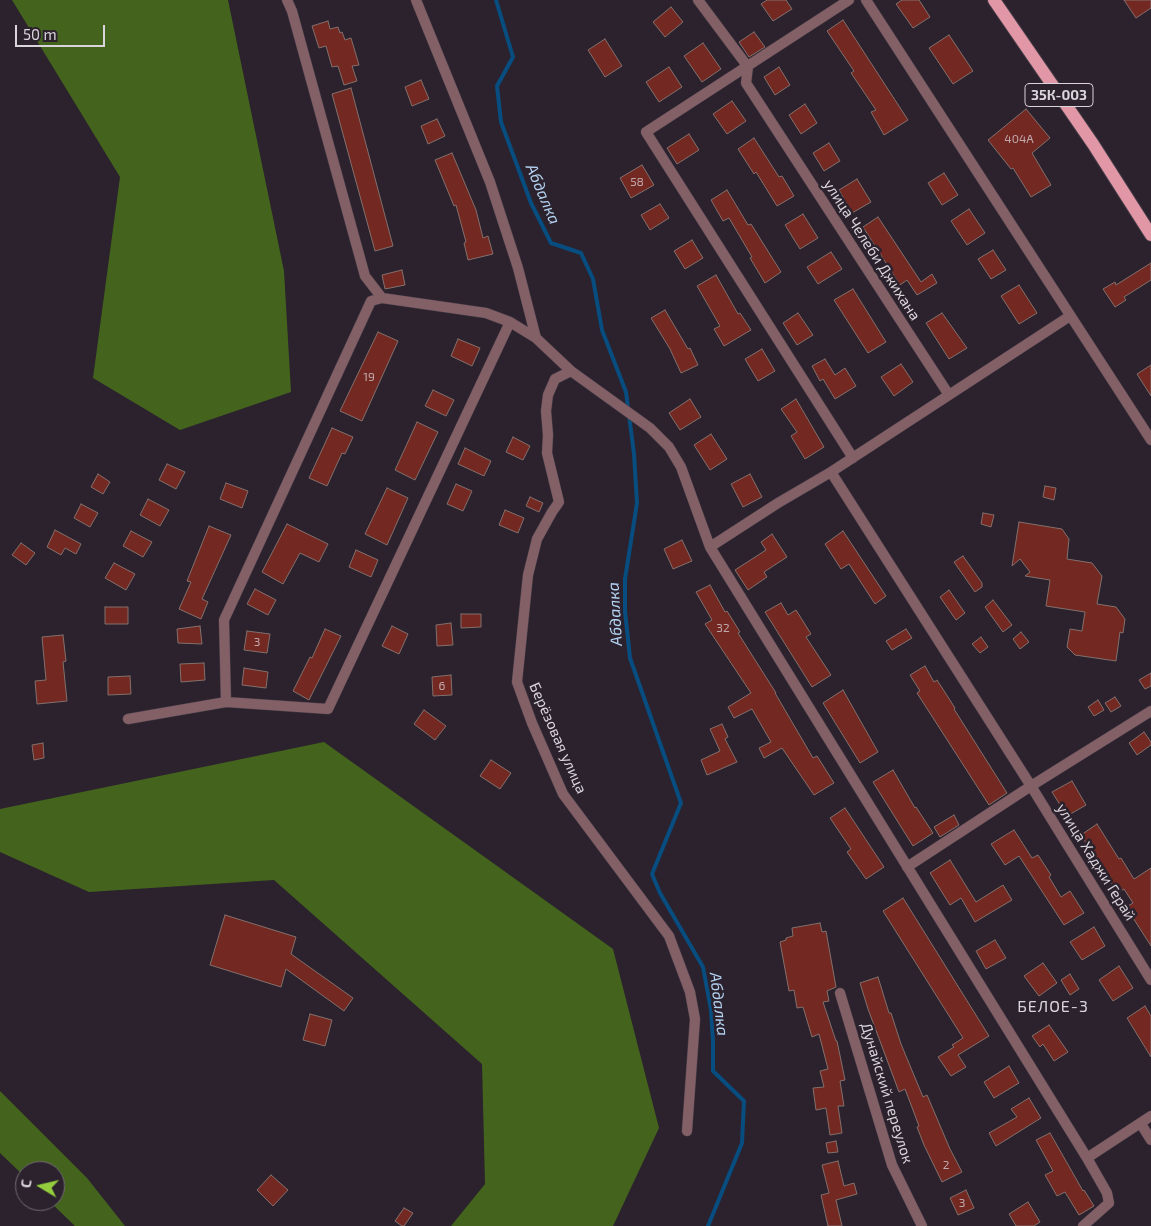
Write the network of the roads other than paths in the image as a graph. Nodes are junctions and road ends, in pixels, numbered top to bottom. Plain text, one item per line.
1 (287, 0) edge
2 (416, 0) edge
3 (698, 0) edge
4 (849, 0) edge
5 (866, 0) edge
6 (994, 0) edge
7 (748, 67) junction
8 (1151, 235) edge
9 (382, 298) junction
10 (1070, 316) junction
11 (510, 322) junction
12 (536, 338) junction
13 (571, 371) junction
14 (949, 395) junction
15 (1151, 440) edge
16 (853, 458) junction
17 (831, 472) junction
18 (710, 547) junction
19 (226, 702) junction
20 (1151, 712) edge
21 (128, 719) dead end
22 (1031, 786) junction
23 (907, 867) junction
24 (1151, 980) edge
25 (840, 993) dead end
26 (1151, 1116) edge
27 (1141, 1124) junction
28 (687, 1131) dead end
29 (1151, 1140) edge
30 (1087, 1158) junction
31 (922, 1226) edge
32 (1083, 1226) edge

1 - 9 street
2 - 12 street
3 - 7 street, улица Челеби Джихана
4 - 7 street
5 - 10 street
6 - 8 main road, 35К-003
7 - 14 street, улица Челеби Джихана
7 - 16 street
9 - 11 street
9 - 19 street
10 - 14 street
10 - 15 street
11 - 12 street
11 - 19 street
12 - 13 street
13 - 18 street
13 - 28 street, Берёзовая улица
14 - 16 street
16 - 17 street
17 - 18 street
17 - 22 street, улица Хаджи Герай
18 - 23 street
19 - 21 street
20 - 22 street
22 - 23 street
22 - 24 street, улица Хаджи Герай
23 - 30 street
25 - 31 street, Дунайский переулок
26 - 27 street
27 - 29 street
27 - 30 street
30 - 32 street

